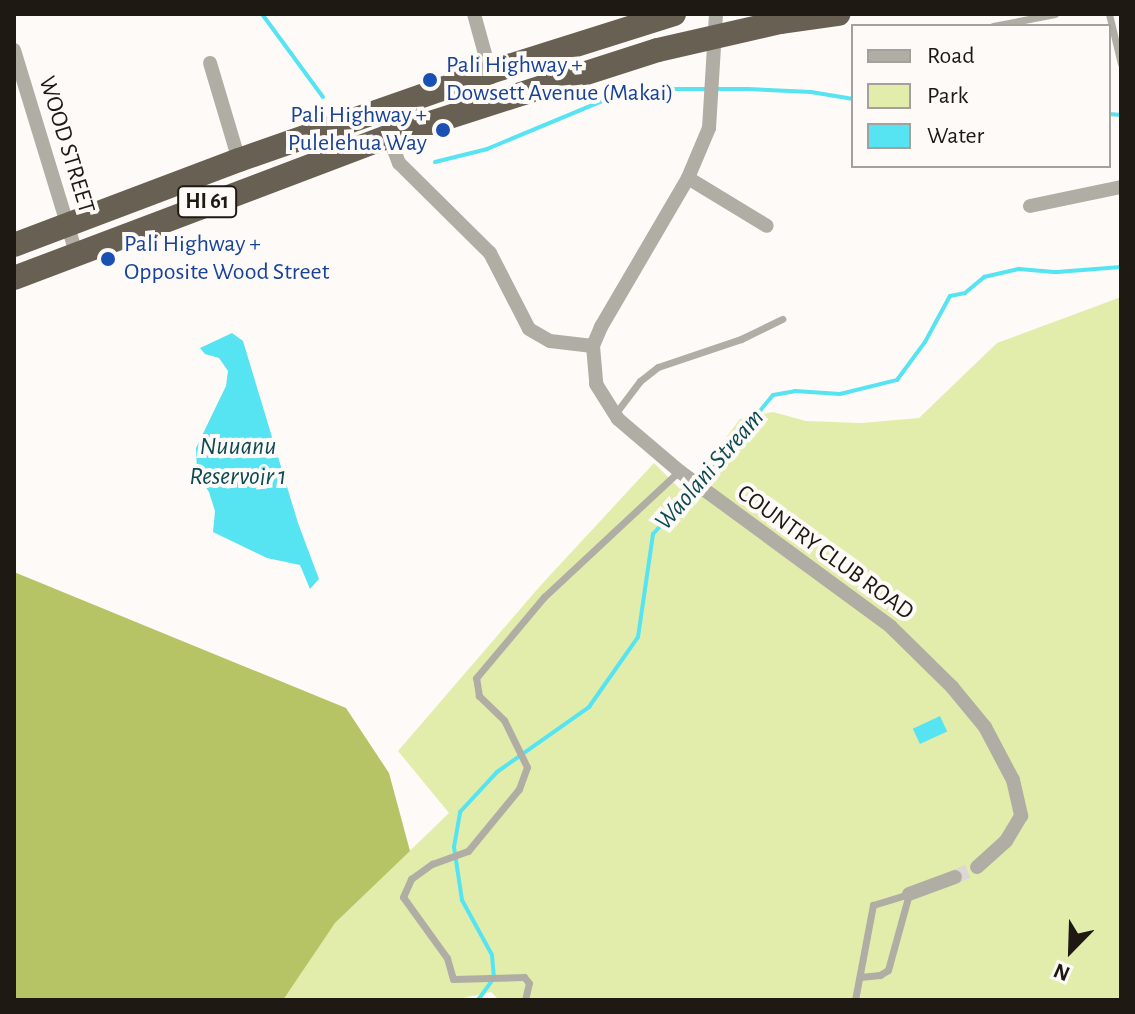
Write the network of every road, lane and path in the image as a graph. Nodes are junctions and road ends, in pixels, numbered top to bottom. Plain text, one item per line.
1 (474, 14) edge
2 (674, 14) edge
3 (838, 14) edge
4 (1055, 14) edge
5 (1109, 14) edge
6 (1009, 18) edge
7 (714, 25) edge
8 (14, 50) edge
9 (210, 63) dead end
10 (1121, 64) edge
11 (490, 72) junction
12 (588, 73) junction
13 (391, 136) junction
14 (239, 160) junction
15 (688, 178) junction
16 (1121, 187) edge
17 (1030, 206) dead end
18 (66, 224) junction
19 (767, 226) dead end
20 (14, 245) edge
21 (76, 253) junction
22 (14, 278) edge
23 (782, 319) dead end
24 (593, 346) junction
25 (615, 414) junction
26 (683, 474) junction
27 (977, 867) tunnel mouth
28 (955, 877) tunnel mouth
29 (909, 894) junction
30 (860, 977) junction
31 (525, 1000) edge
32 (855, 1000) edge

1 - 11 street
2 - 11 highway, HI 61
3 - 7 highway, HI 61
4 - 6 lane
5 - 10 lane
7 - 12 highway, HI 61
7 - 15 street
8 - 18 street, WOOD STREET
9 - 14 street
11 - 12 highway
11 - 13 highway
11 - 14 highway, HI 61
12 - 13 highway, HI 61
13 - 21 highway, HI 61
13 - 24 street
14 - 18 highway, HI 61
15 - 19 street
15 - 24 street
16 - 17 street
18 - 20 highway, HI 61
18 - 21 street, WOOD STREET
21 - 22 highway, HI 61
23 - 25 lane
24 - 25 street, COUNTRY CLUB ROAD
25 - 26 street, COUNTRY CLUB ROAD
26 - 27 street, COUNTRY CLUB ROAD
26 - 31 lane
28 - 29 street
29 - 30 lane
29 - 30 lane
30 - 32 lane

